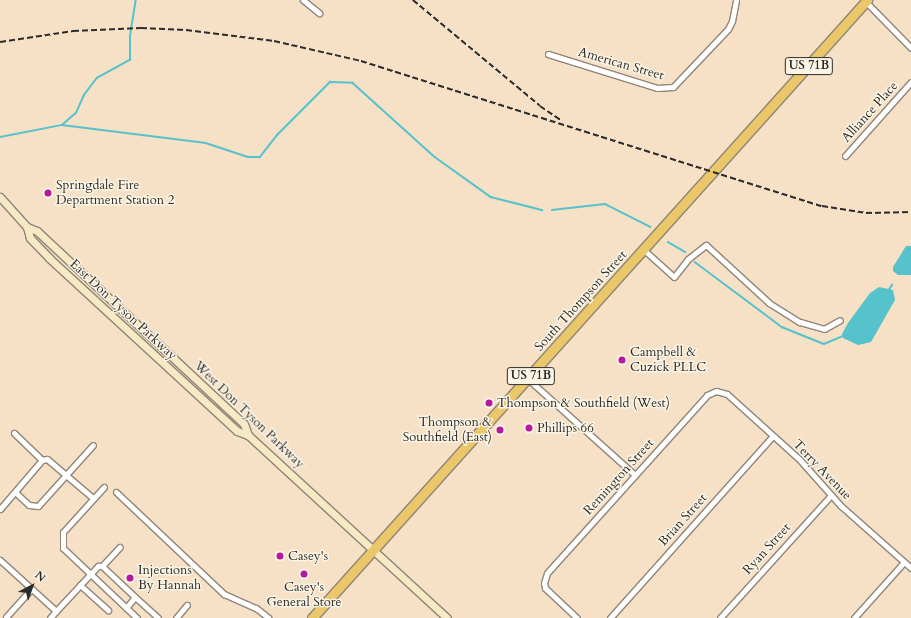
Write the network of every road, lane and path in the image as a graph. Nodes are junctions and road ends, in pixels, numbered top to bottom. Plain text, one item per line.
1 (303, 0) edge
2 (736, 0) edge
3 (865, 1) edge
4 (320, 13) dead end
5 (911, 48) edge
6 (548, 54) dead end
7 (911, 82) edge
8 (845, 156) dead end
9 (0, 197) edge
10 (644, 250) junction
11 (840, 320) dead end
12 (528, 379) junction
13 (716, 391) joint
14 (14, 433) dead end
15 (773, 436) junction
16 (93, 445) dead end
17 (42, 460) junction
18 (67, 474) junction
19 (635, 475) junction
20 (104, 487) dead end
21 (15, 492) junction
22 (116, 492) dead end
23 (831, 494) junction
24 (93, 498) junction
25 (0, 509) edge
26 (120, 547) dead end
27 (373, 550) junction
28 (0, 560) edge
29 (904, 562) junction
30 (102, 566) junction
31 (911, 568) edge
32 (89, 575) junction
33 (80, 584) junction
34 (31, 589) junction
35 (135, 597) junction
36 (187, 606) dead end
37 (126, 608) junction
38 (108, 610) dead end
39 (56, 612) junction
40 (6, 617) edge
41 (50, 618) edge
42 (137, 618) edge
43 (158, 618) edge
44 (176, 618) edge
45 (269, 618) edge
46 (312, 618) edge
47 (447, 618) edge
48 (576, 618) edge
49 (610, 618) edge
50 (720, 618) edge
51 (854, 618) edge

1 - 4 street
2 - 6 street, American Street
3 - 5 street
3 - 10 highway, South Thompson Street / US 71B
7 - 8 street, Alliance Place
9 - 27 main road, West Don Tyson Parkway
10 - 11 street
10 - 12 highway, South Thompson Street / US 71B
12 - 19 street
12 - 27 highway, South Thompson Street / US 71B
13 - 15 street, Terry Avenue
13 - 19 street, Remington Street
14 - 17 street
15 - 23 street, Terry Avenue
15 - 49 street, Brian Street
16 - 18 street
17 - 18 street
17 - 21 street
18 - 21 street
18 - 24 street
19 - 48 street, Remington Street
20 - 24 street
21 - 25 street
22 - 45 street
23 - 29 street, Terry Avenue
23 - 50 street, Ryan Street
24 - 32 street
26 - 30 street
27 - 46 highway, South Thompson Street / US 71B
27 - 47 main road, West Don Tyson Parkway
28 - 34 street
29 - 31 street, Terry Avenue
29 - 51 street
30 - 32 street
30 - 35 street
32 - 33 street
32 - 37 street
33 - 38 street
33 - 39 street
34 - 39 street
34 - 40 street
35 - 37 street
35 - 43 street
36 - 44 street
37 - 42 street
39 - 41 street

